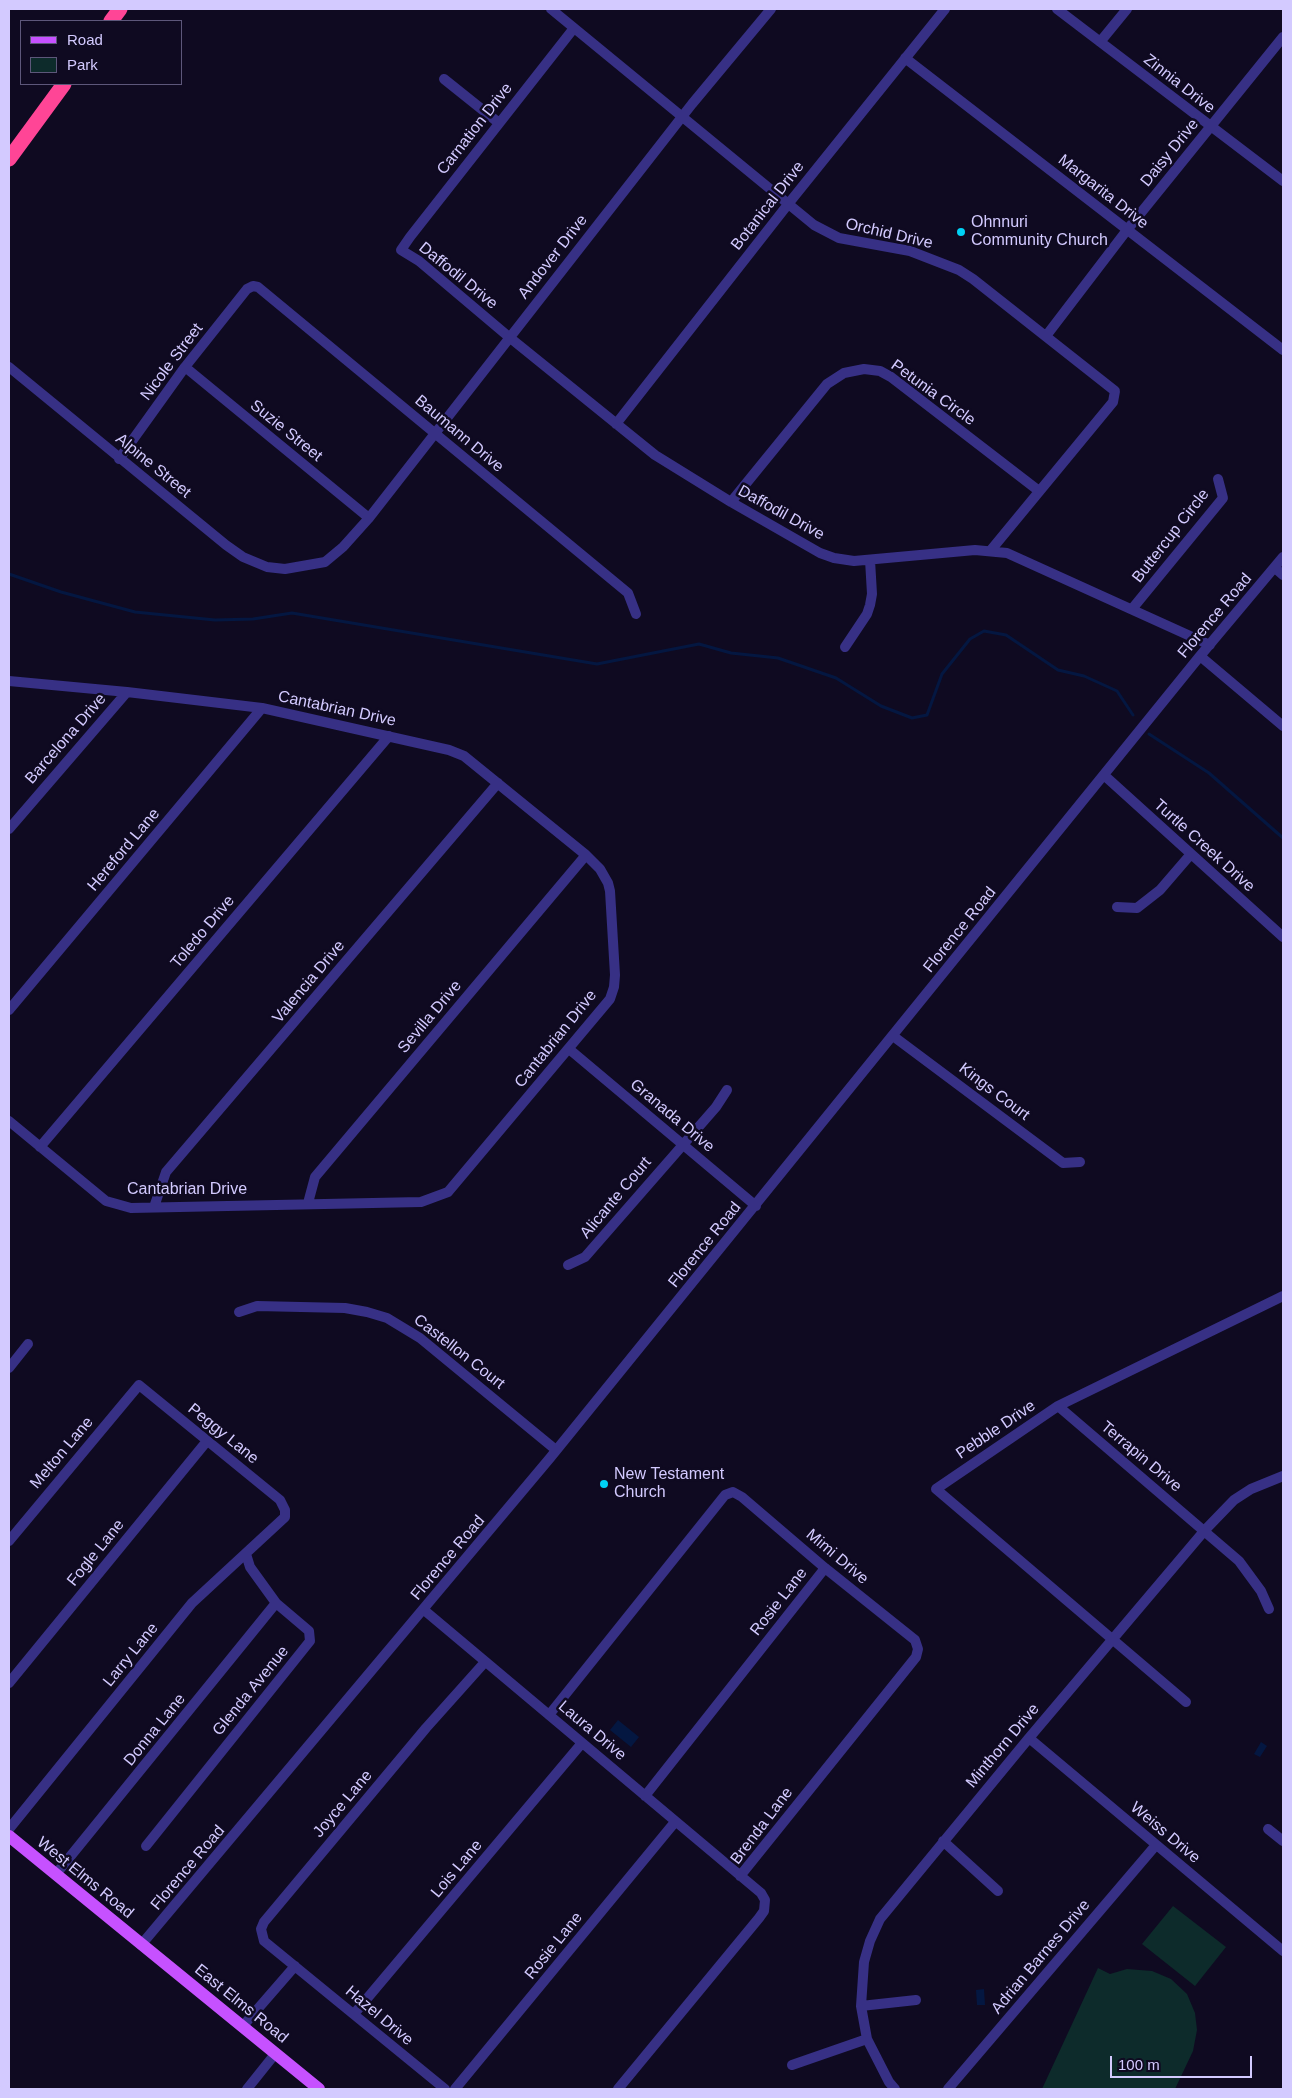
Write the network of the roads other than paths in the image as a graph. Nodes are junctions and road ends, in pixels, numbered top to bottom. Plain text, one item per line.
1 (120, 9) edge
2 (551, 9) edge
3 (771, 9) edge
4 (945, 9) edge
5 (1057, 9) edge
6 (1127, 9) edge
7 (112, 20) edge
8 (574, 28) junction
9 (1283, 37) edge
10 (1100, 42) junction
11 (905, 58) junction
12 (444, 79) dead end
13 (63, 85) edge
14 (682, 116) junction
15 (499, 123) junction
16 (1210, 127) junction
17 (9, 159) edge
18 (1283, 182) edge
19 (789, 203) junction
20 (1127, 230) junction
21 (401, 250) joint
22 (253, 286) joint
23 (1046, 336) junction
24 (509, 337) junction
25 (1283, 350) edge
26 (9, 367) edge
27 (185, 367) junction
28 (616, 424) junction
29 (434, 434) junction
30 (119, 459) junction
31 (1218, 479) dead end
32 (1040, 491) junction
33 (731, 502) junction
34 (368, 518) junction
35 (991, 550) junction
36 (1283, 557) edge
37 (870, 560) junction
38 (1274, 568) junction
39 (288, 569) joint
40 (1283, 575) edge
41 (1132, 609) junction
42 (636, 614) dead end
43 (1210, 645) junction
44 (845, 647) dead end
45 (1200, 656) junction
46 (9, 681) edge
47 (127, 692) junction
48 (262, 708) junction
49 (1283, 726) edge
50 (389, 736) junction
51 (1105, 776) junction
52 (498, 783) junction
53 (9, 829) edge
54 (1191, 854) junction
55 (586, 855) junction
56 (1117, 907) dead end
57 (1283, 937) edge
58 (9, 1010) edge
59 (893, 1036) junction
60 (569, 1049) junction
61 (727, 1090) dead end
62 (9, 1121) edge
63 (682, 1144) junction
64 (40, 1147) junction
65 (1080, 1162) dead end
66 (308, 1203) junction
67 (756, 1206) junction
68 (154, 1207) junction
69 (568, 1265) dead end
70 (1283, 1297) edge
71 (240, 1312) dead end
72 (28, 1344) dead end
73 (9, 1368) edge
74 (139, 1385) joint
75 (1058, 1406) junction
76 (207, 1441) junction
77 (556, 1450) junction
78 (1283, 1476) edge
79 (285, 1510) joint
80 (1205, 1530) junction
81 (9, 1541) edge
82 (246, 1554) junction
83 (825, 1568) junction
84 (276, 1603) junction
85 (1269, 1609) dead end
86 (424, 1610) junction
87 (1113, 1639) junction
88 (918, 1649) joint
89 (485, 1662) junction
90 (9, 1683) edge
91 (1186, 1702) dead end
92 (549, 1715) junction
93 (1029, 1738) junction
94 (582, 1743) junction
95 (645, 1796) junction
96 (675, 1822) junction
97 (9, 1829) edge
98 (1268, 1829) dead end
99 (9, 1836) edge
100 (1283, 1841) edge
101 (943, 1842) junction
102 (1156, 1845) junction
103 (146, 1846) dead end
104 (56, 1874) junction
105 (740, 1876) junction
106 (998, 1891) dead end
107 (141, 1945) junction
108 (1283, 1951) edge
109 (294, 1966) junction
110 (916, 2000) dead end
111 (862, 2006) junction
112 (354, 2014) junction
113 (242, 2027) junction
114 (867, 2039) junction
115 (275, 2054) junction
116 (792, 2065) dead end
117 (247, 2089) edge
118 (319, 2089) edge
119 (445, 2089) edge
120 (455, 2089) edge
121 (618, 2089) edge
122 (895, 2089) edge
123 (948, 2089) edge

1 - 7 highway
2 - 8 street, Orchid Drive
3 - 14 street, Andover Drive
4 - 11 street, Botanical Drive
5 - 10 street, Zinnia Drive
6 - 10 street
8 - 14 street, Orchid Drive
8 - 15 street, Carnation Drive
9 - 16 street, Daisy Drive
10 - 16 street, Zinnia Drive
11 - 19 street, Botanical Drive
11 - 20 street, Margarita Drive
12 - 15 street
13 - 17 highway
14 - 19 street, Orchid Drive
14 - 24 street, Andover Drive
15 - 21 street, Carnation Drive
16 - 18 street, Zinnia Drive
16 - 20 street, Daisy Drive
19 - 23 street, Orchid Drive
19 - 28 street, Botanical Drive
20 - 23 street, Daisy Drive
20 - 25 street, Margarita Drive
21 - 24 street, Daffodil Drive
22 - 27 street, Nicole Street
22 - 29 street, Baumann Drive
23 - 32 street, Orchid Drive
24 - 28 street, Daffodil Drive
24 - 29 street, Andover Drive
26 - 30 street, Alpine Street
27 - 30 street, Nicole Street
27 - 34 street, Suzie Street
28 - 33 street, Daffodil Drive
29 - 34 street, Andover Drive
29 - 42 street, Baumann Drive
30 - 39 street, Alpine Street
31 - 41 street, Buttercup Circle
32 - 33 street, Petunia Circle
32 - 35 street, Orchid Drive
33 - 37 street, Daffodil Drive
34 - 39 street, Andover Drive
35 - 37 street, Daffodil Drive
35 - 41 street, Daffodil Drive
36 - 38 street, Florence Road
37 - 44 street
38 - 40 street
38 - 43 street, Florence Road
41 - 43 street, Daffodil Drive
43 - 45 street, Florence Road
45 - 49 street
45 - 51 street, Florence Road
46 - 47 street, Cantabrian Drive
47 - 48 street, Cantabrian Drive
47 - 53 street, Barcelona Drive
48 - 50 street, Cantabrian Drive
48 - 58 street, Hereford Lane
50 - 52 street, Cantabrian Drive
50 - 64 street, Toledo Drive
51 - 54 street, Turtle Creek Drive
51 - 59 street, Florence Road
52 - 55 street, Cantabrian Drive
52 - 68 street, Valencia Drive
54 - 56 street
54 - 57 street, Turtle Creek Drive
55 - 60 street, Cantabrian Drive
55 - 66 street, Sevilla Drive
59 - 65 street, Kings Court
59 - 67 street, Florence Road
60 - 63 street, Granada Drive
60 - 66 street, Cantabrian Drive
61 - 63 street, Alicante Court
62 - 64 street, Cantabrian Drive
63 - 67 street, Granada Drive
63 - 69 street, Alicante Court
64 - 68 street, Cantabrian Drive
66 - 68 street, Cantabrian Drive
67 - 77 street, Florence Road
70 - 75 street, Pebble Drive
71 - 77 street, Castellon Court
72 - 73 street
74 - 76 street, Peggy Lane
74 - 81 street, Melton Lane
75 - 80 street, Terrapin Drive
75 - 87 street, Pebble Drive
76 - 79 street, Peggy Lane
76 - 90 street, Fogle Lane
77 - 86 street, Florence Road
78 - 80 street, Minthorn Drive
79 - 82 street, Larry Lane
80 - 85 street, Terrapin Drive
80 - 87 street, Minthorn Drive
82 - 84 street, Glenda Avenue
82 - 97 street, Larry Lane
83 - 88 street, Mimi Drive
83 - 92 street, Mimi Drive
83 - 95 street, Rosie Lane
84 - 103 street, Glenda Avenue
84 - 104 street, Donna Lane
86 - 89 street, Laura Drive
86 - 107 street, Florence Road
87 - 91 street
87 - 93 street, Minthorn Drive
88 - 105 street, Brenda Lane
89 - 92 street, Laura Drive
89 - 109 street, Joyce Lane
92 - 94 street, Laura Drive
93 - 101 street, Minthorn Drive
93 - 102 street, Weiss Drive
94 - 95 street, Laura Drive
94 - 112 street, Lois Lane
95 - 96 street, Laura Drive
96 - 105 street, Laura Drive
96 - 120 street, Rosie Lane
98 - 100 street
99 - 104 main road, West Elms Road
101 - 106 street
101 - 111 street, Minthorn Drive
102 - 108 street, Weiss Drive
102 - 123 street, Adrian Barnes Drive
104 - 107 main road, West Elms Road
105 - 121 street, Brenda Lane
107 - 113 main road, East Elms Road
109 - 112 street, Hazel Drive
109 - 113 street
110 - 111 street
111 - 114 street, Minthorn Drive
112 - 119 street, Hazel Drive
113 - 115 main road, East Elms Road
114 - 116 street
114 - 122 street, Minthorn Drive
115 - 117 street
115 - 118 main road, East Elms Road

